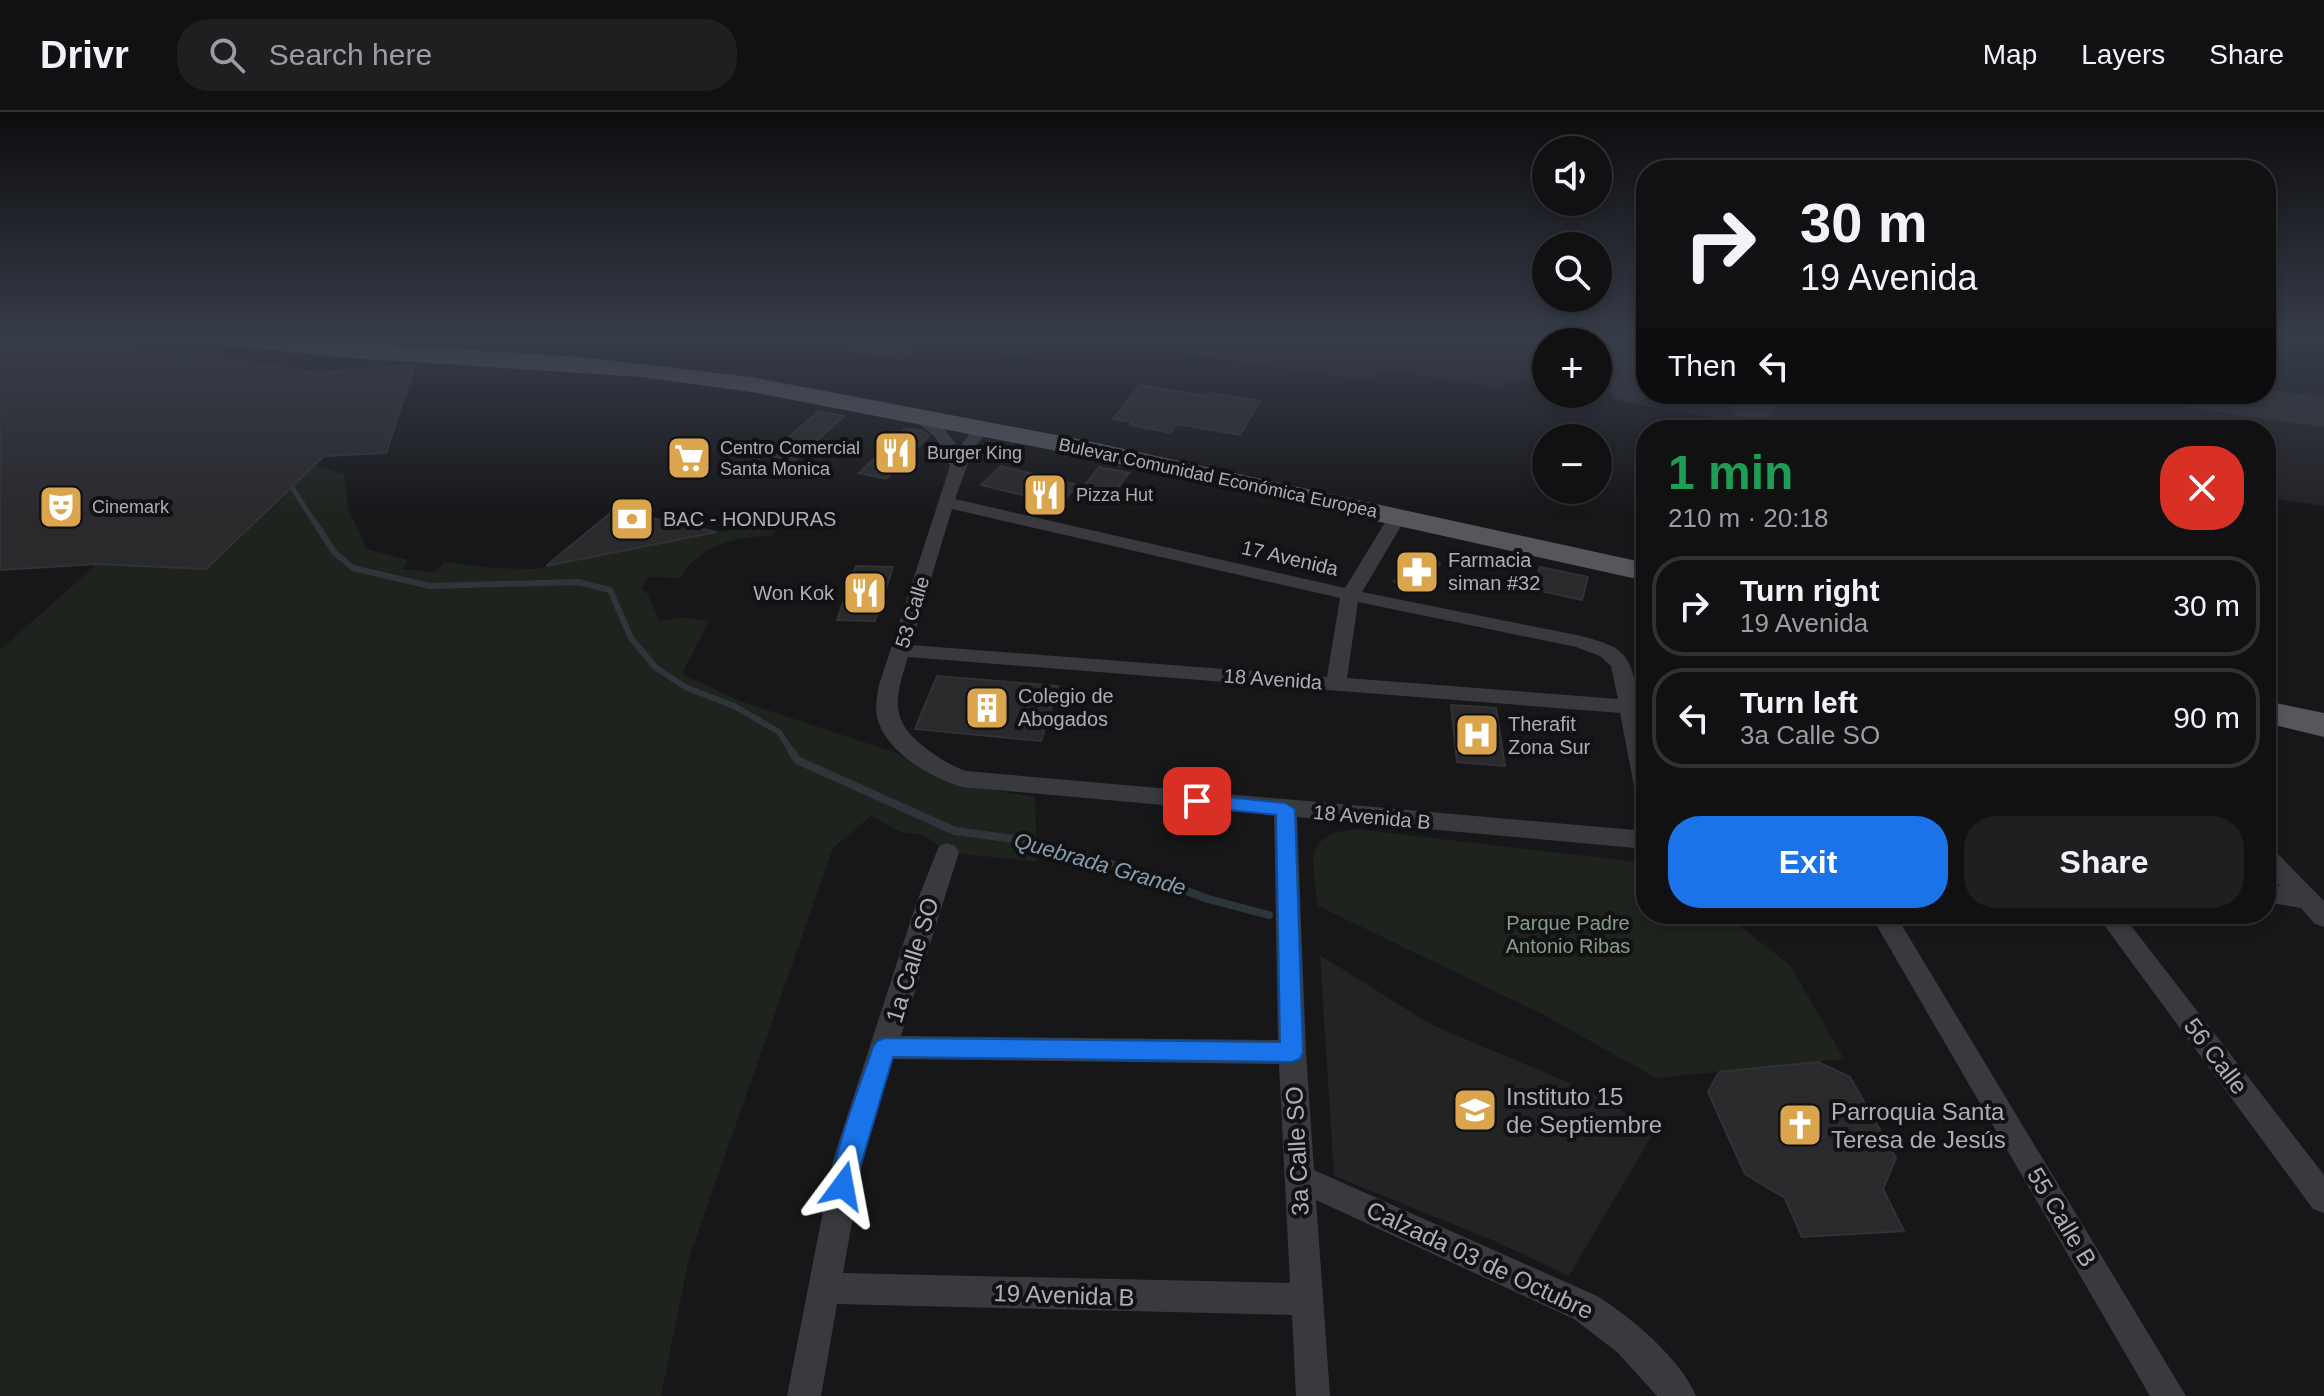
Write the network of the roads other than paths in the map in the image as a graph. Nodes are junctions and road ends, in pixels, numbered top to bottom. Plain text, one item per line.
1 (815, 397) edge
2 (903, 397) edge
3 (915, 414) junction
4 (982, 427) junction
5 (958, 465) junction
6 (1214, 469) junction
7 (945, 502) junction
8 (1398, 516) junction
9 (1636, 556) edge
10 (1636, 570) edge
11 (1350, 595) junction
12 (900, 650) junction
13 (1336, 684) junction
14 (2276, 699) edge
15 (1636, 703) edge
16 (1636, 708) edge
17 (2324, 709) edge
18 (2276, 714) edge
19 (2324, 725) edge
20 (914, 753) joint
21 (1285, 809) junction
22 (1636, 839) edge
23 (947, 852) dead end
24 (2276, 866) edge
25 (2276, 896) edge
26 (2316, 908) edge
27 (1888, 924) edge
28 (2116, 924) edge
29 (885, 1047) junction
30 (1292, 1052) junction
31 (1299, 1178) junction
32 (2324, 1199) edge
33 (823, 1288) junction
34 (1305, 1299) junction
35 (804, 1396) edge
36 (1313, 1396) edge
37 (1679, 1396) edge
38 (2169, 1396) edge

1 - 3 main road, Bulevar Comunidad Económica Europea
2 - 6 main road, Bulevar Comunidad Económica Europea
3 - 4 main road, Bulevar Comunidad Económica Europea
3 - 5 street
4 - 5 street, 53 Calle
4 - 6 main road, Bulevar Comunidad Económica Europea
5 - 7 street, 53 Calle
6 - 8 main road, Bulevar Comunidad Económica Europea
6 - 9 main road, Bulevar Comunidad Económica Europea
7 - 11 street, 17 Avenida
7 - 12 street, 53 Calle
8 - 10 main road, Bulevar Comunidad Económica Europea
8 - 11 street
11 - 13 street
11 - 15 street, 17 Avenida
12 - 13 street, 18 Avenida
12 - 20 street, 53 Calle
13 - 16 street, 18 Avenida
14 - 17 main road
18 - 19 main road
20 - 21 street, 18 Avenida B
21 - 22 street, 18 Avenida B
21 - 30 street, 3a Calle SO
23 - 29 street, 1a Calle SO
24 - 26 street
25 - 26 street
27 - 38 street, 55 Calle B
28 - 32 street, 56 Calle
29 - 30 street
29 - 33 street, 1a Calle SO
30 - 31 street, 3a Calle SO
31 - 34 street, 3a Calle SO
31 - 37 street, Calzada 03 de Octubre
33 - 34 street, 19 Avenida B
33 - 35 street, 1a Calle SO
34 - 36 street, 3a Calle SO

